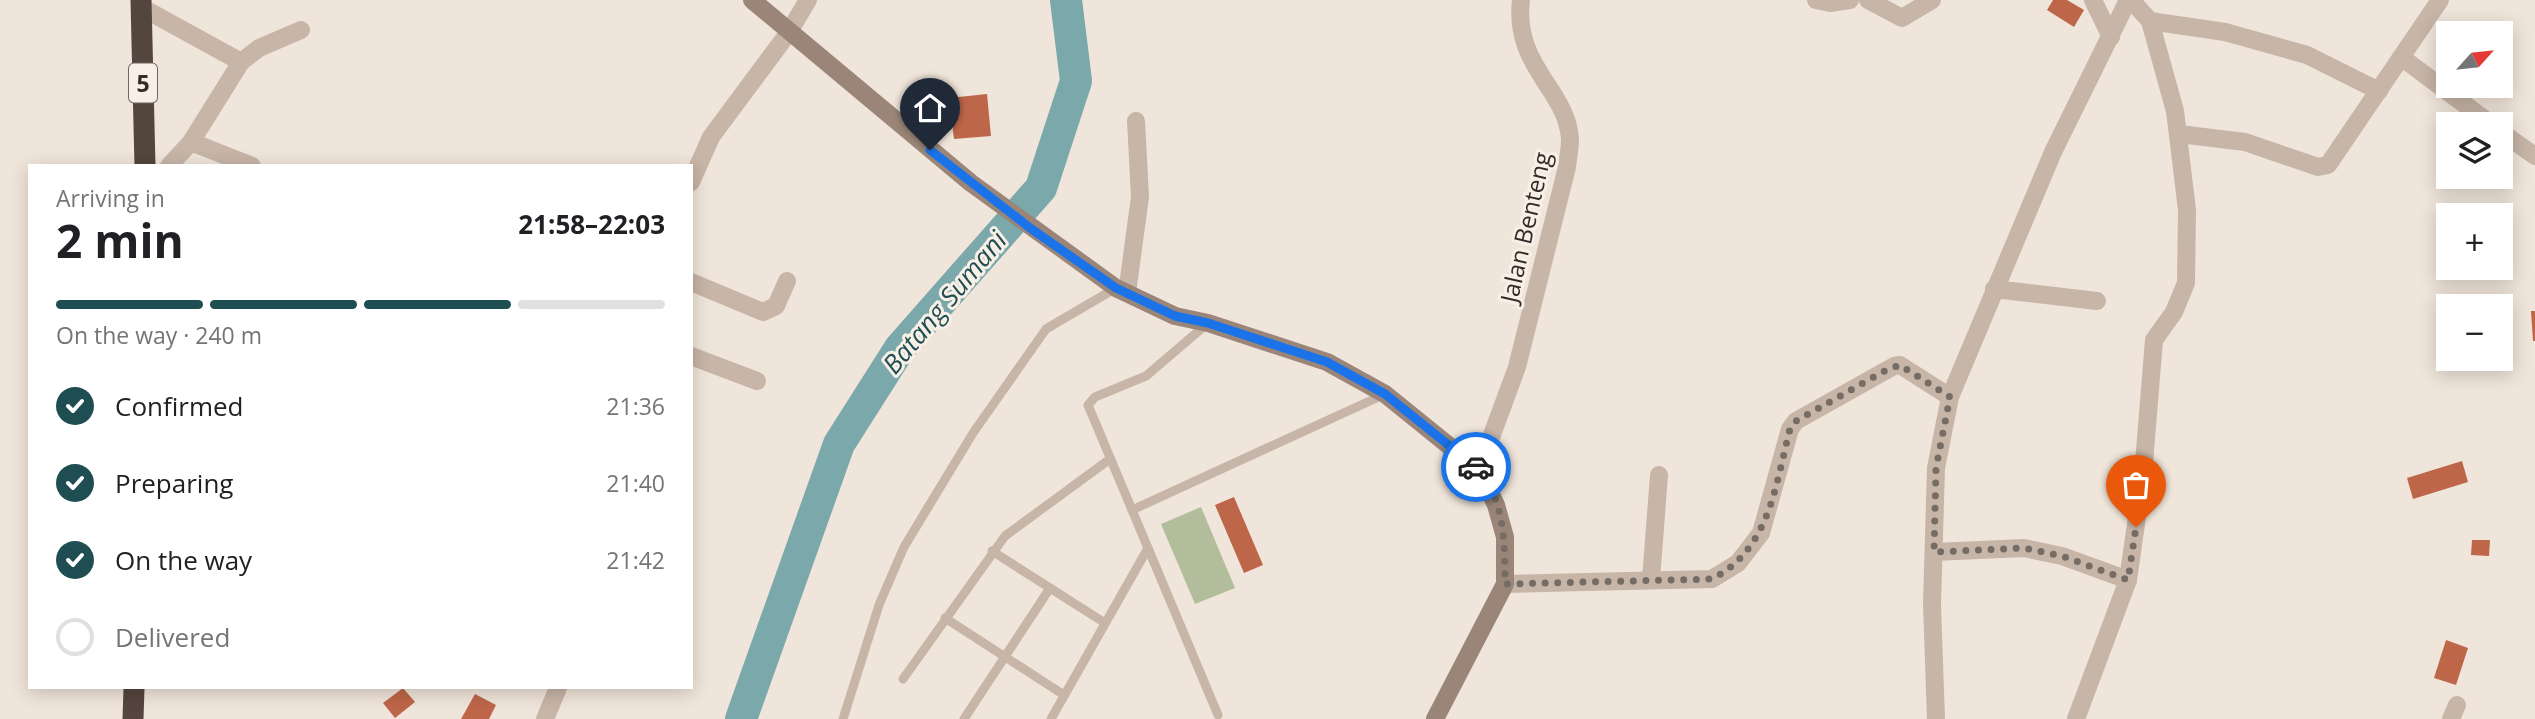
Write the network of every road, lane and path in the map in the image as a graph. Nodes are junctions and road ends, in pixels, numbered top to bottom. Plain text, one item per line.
1 (752, 0) edge
2 (808, 0) edge
3 (1521, 0) edge
4 (1816, 0) edge
5 (1850, 0) edge
6 (1868, 0) edge
7 (1932, 0) edge
8 (2093, 0) edge
9 (2130, 0) edge
10 (2440, 0) edge
11 (141, 3) edge
12 (2150, 21) junction
13 (301, 30) dead end
14 (789, 32) junction
15 (2111, 37) junction
16 (2401, 57) junction
17 (241, 62) junction
18 (2379, 91) junction
19 (2475, 112) edge
20 (1136, 121) dead end
21 (2179, 134) junction
22 (2513, 140) edge
23 (191, 142) junction
24 (2535, 156) edge
25 (145, 164) edge
26 (171, 164) edge
27 (247, 164) edge
28 (693, 178) edge
29 (787, 281) dead end
30 (693, 283) edge
31 (1994, 289) junction
32 (1122, 290) junction
33 (2098, 301) dead end
34 (1208, 323) junction
35 (693, 357) edge
36 (757, 382) dead end
37 (1385, 394) junction
38 (1950, 397) junction
39 (1110, 459) junction
40 (1479, 470) junction
41 (1659, 475) dead end
42 (1132, 510) junction
43 (1148, 548) junction
44 (992, 551) junction
45 (1934, 552) junction
46 (1651, 580) junction
47 (2128, 580) junction
48 (1505, 584) junction
49 (1049, 588) junction
50 (945, 618) junction
51 (1105, 623) junction
52 (1005, 656) junction
53 (903, 679) dead end
54 (134, 689) edge
55 (558, 689) edge
56 (1064, 695) junction
57 (1218, 715) dead end
58 (133, 719) edge
59 (545, 719) edge
60 (843, 719) edge
61 (964, 719) edge
62 (1051, 719) edge
63 (1435, 719) edge
64 (1936, 719) edge
65 (2076, 719) edge

1 - 14 street
2 - 14 street
3 - 40 street, Jalan Benteng
4 - 5 street
6 - 7 street
8 - 15 street
9 - 12 street
9 - 15 street
10 - 16 street
11 - 17 street
11 - 25 highway, 5
12 - 18 street
12 - 21 street
13 - 17 street
14 - 28 street
14 - 32 street
15 - 31 street
16 - 18 street
16 - 19 street
17 - 23 street
18 - 21 street
20 - 32 street
21 - 47 street
22 - 24 street
23 - 26 street
23 - 27 street
29 - 30 street
31 - 33 street
31 - 38 street
32 - 34 street
32 - 60 lane
34 - 37 street
34 - 39 lane
35 - 36 street
37 - 40 street
37 - 42 lane
38 - 45 street
38 - 46 street
39 - 42 lane
39 - 44 lane
40 - 48 street
41 - 46 street
42 - 43 lane
43 - 51 lane
43 - 57 lane
44 - 49 lane
44 - 50 lane
45 - 47 street
45 - 64 street
46 - 48 street
47 - 65 street
48 - 63 street
49 - 51 lane
49 - 52 lane
50 - 52 lane
50 - 53 lane
51 - 56 lane
52 - 56 lane
52 - 61 lane
54 - 58 highway
55 - 59 street
56 - 62 lane

